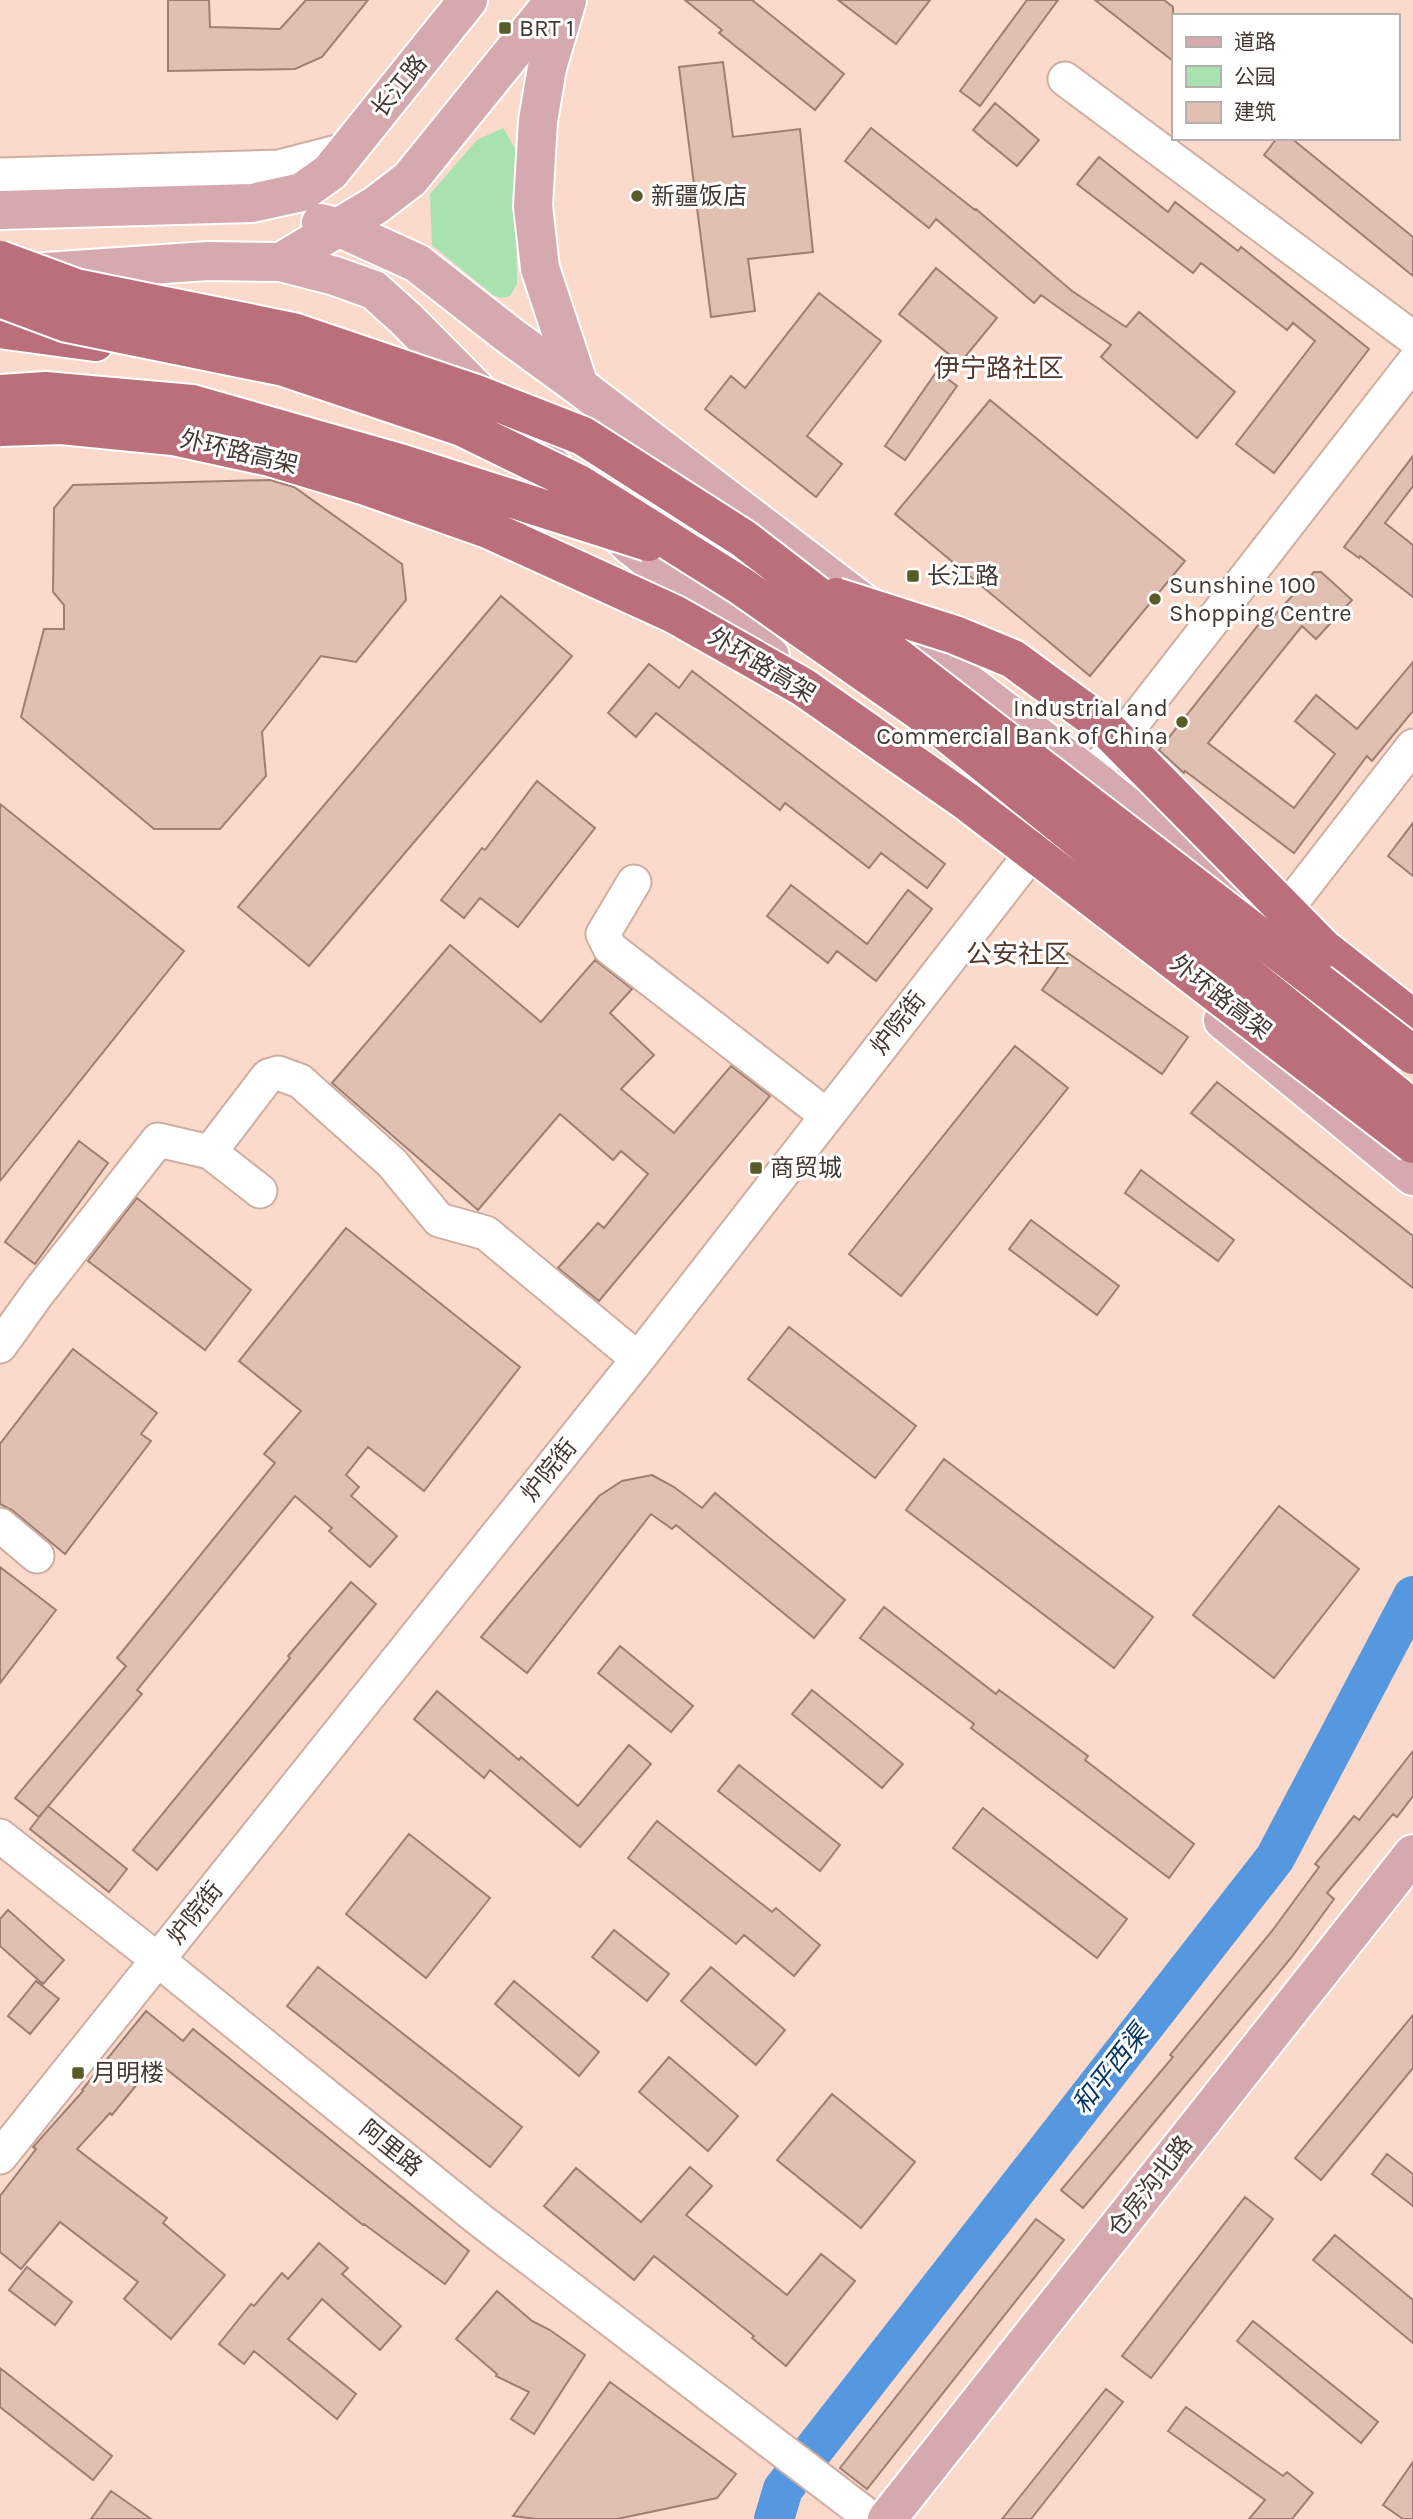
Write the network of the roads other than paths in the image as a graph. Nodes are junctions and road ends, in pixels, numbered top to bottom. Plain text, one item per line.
1 (468, 0) edge
2 (555, 0) edge
3 (567, 0) edge
4 (1065, 79) dead end
5 (339, 161) junction
6 (0, 175) edge
7 (252, 203) junction
8 (0, 210) edge
9 (340, 228) junction
10 (0, 260) edge
11 (281, 262) junction
12 (0, 275) edge
13 (374, 290) junction
14 (0, 298) edge
15 (0, 329) edge
16 (1413, 338) edge
17 (1413, 363) edge
18 (284, 367) junction
19 (579, 386) junction
20 (0, 394) edge
21 (0, 427) edge
22 (1413, 746) edge
23 (1090, 776) junction
24 (1026, 860) junction
25 (634, 883) dead end
26 (1274, 925) junction
27 (1413, 1019) edge
28 (1413, 1034) edge
29 (1413, 1055) edge
30 (1413, 1109) edge
31 (826, 1115) junction
32 (1413, 1144) edge
33 (210, 1152) junction
34 (1413, 1176) edge
35 (260, 1191) dead end
36 (0, 1346) edge
37 (638, 1359) junction
38 (0, 1525) edge
39 (37, 1556) dead end
40 (0, 1836) edge
41 (1413, 1854) edge
42 (1413, 1892) edge
43 (158, 1959) junction
44 (0, 2157) edge
45 (872, 2519) edge
46 (887, 2519) edge
47 (911, 2519) edge

1 - 5 main road, 长江路
2 - 9 main road
3 - 19 main road
4 - 16 street
5 - 6 street
5 - 7 main road, 长江路
5 - 9 main road
7 - 8 main road
7 - 9 main road
9 - 11 main road
9 - 13 main road
9 - 19 main road
10 - 29 highway, bridge
11 - 12 main road
11 - 13 main road
13 - 24 main road
14 - 18 highway, bridge
15 - 18 highway, bridge
17 - 23 street, 炉院街
18 - 30 highway, bridge
19 - 23 main road
20 - 27 highway, 外环路高架, bridge
21 - 32 highway, 外环路高架, bridge
22 - 26 street
23 - 24 street, 炉院街
23 - 26 main road
24 - 31 street, 炉院街
24 - 34 main road
25 - 31 street
26 - 28 main road
31 - 37 street, 炉院街
33 - 35 street
33 - 36 street
33 - 37 street
37 - 43 street, 炉院街
38 - 39 street
40 - 43 street, 阿里路
41 - 46 main road, 仓房沟北路
42 - 47 main road, 仓房沟北路
43 - 44 street, 炉院街
43 - 45 street, 阿里路

